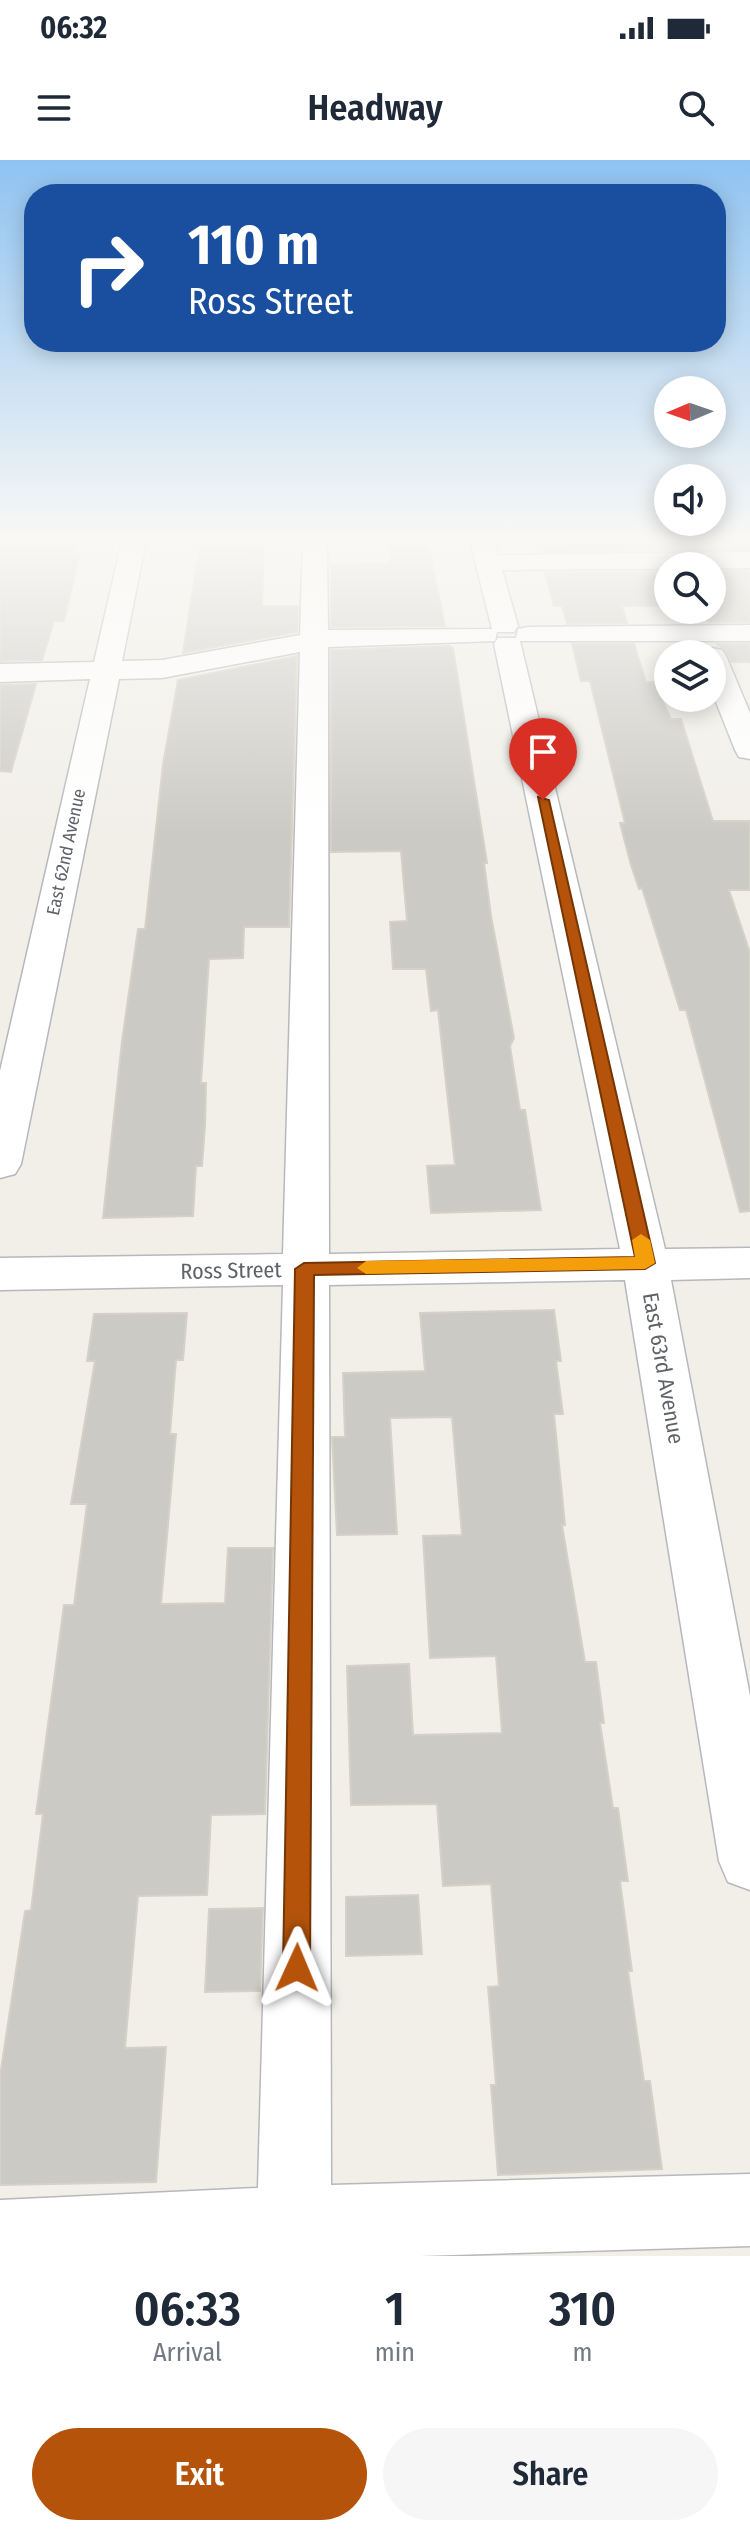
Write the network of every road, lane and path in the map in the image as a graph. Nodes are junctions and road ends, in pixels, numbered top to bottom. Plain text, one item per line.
1 (112, 639) edge
2 (360, 639) edge
3 (507, 639) edge
4 (566, 639) edge
5 (314, 640) junction
6 (654, 644) edge
7 (104, 672) junction
8 (0, 673) edge
9 (726, 690) edge
10 (750, 750) edge
11 (0, 1164) edge
12 (645, 1263) junction
13 (750, 1263) edge
14 (304, 1269) junction
15 (0, 1274) edge
16 (750, 1861) edge
17 (750, 2210) edge
18 (294, 2223) junction
19 (0, 2237) edge

1 - 7 street, East 62nd Avenue
2 - 5 street
3 - 12 street, East 63rd Avenue
4 - 6 street
5 - 7 street
5 - 14 street
7 - 8 street
7 - 11 street, East 62nd Avenue
9 - 10 street
12 - 13 street, Ross Street
12 - 14 street, Ross Street
12 - 16 street, East 63rd Avenue
14 - 15 street, Ross Street
14 - 18 street
17 - 18 street
18 - 19 street

